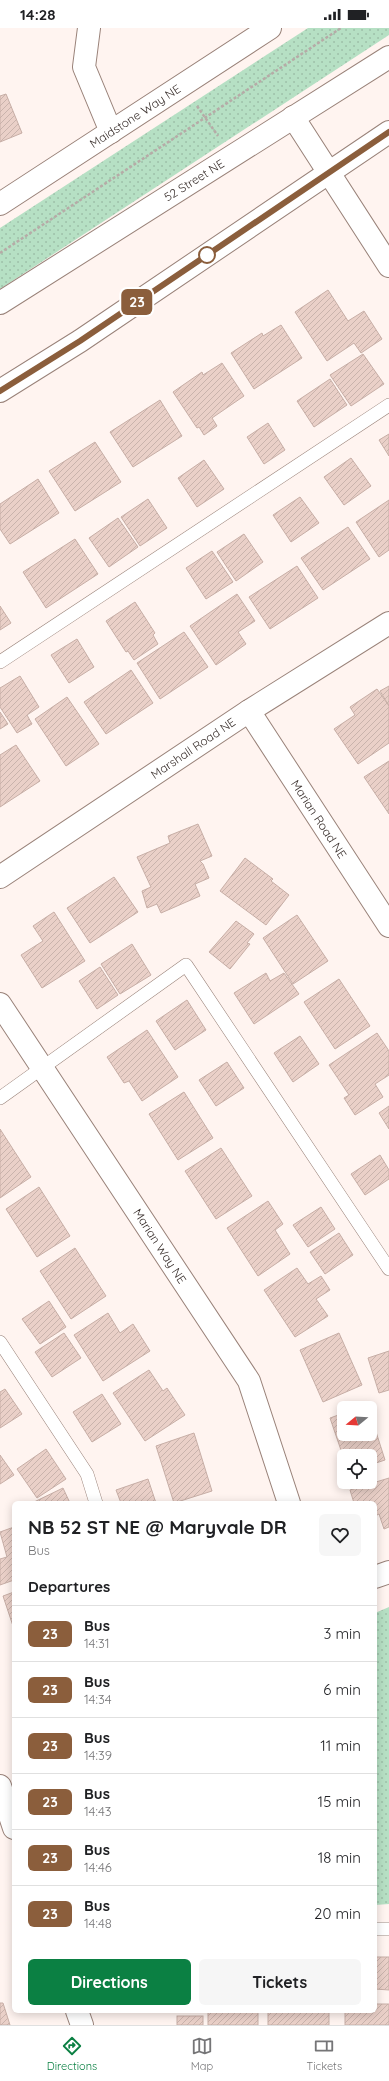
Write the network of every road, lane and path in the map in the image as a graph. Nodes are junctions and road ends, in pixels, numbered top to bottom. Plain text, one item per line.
1 (89, 28) edge
2 (270, 28) edge
3 (341, 28) edge
4 (389, 57) edge
5 (183, 86) junction
6 (293, 117) junction
7 (205, 118) junction
8 (111, 132) junction
9 (389, 132) edge
10 (222, 142) dead end
11 (330, 173) junction
12 (0, 204) edge
13 (0, 253) edge
14 (389, 266) edge
15 (0, 303) edge
16 (0, 391) edge
17 (389, 405) edge
18 (389, 622) edge
19 (0, 662) edge
20 (249, 711) junction
21 (0, 877) edge
22 (389, 926) edge
23 (0, 1004) edge
24 (42, 1068) junction
25 (0, 1098) edge
26 (389, 1269) edge
27 (0, 1342) edge
28 (95, 1501) edge
29 (289, 1501) edge
30 (389, 1572) edge
31 (377, 1576) edge
32 (1, 1793) edge
33 (12, 1823) edge
34 (377, 1929) edge
35 (389, 1929) edge
36 (78, 2013) edge
37 (82, 2025) edge

1 - 8 street
2 - 5 street, Maidstone Way NE
3 - 7 path
4 - 6 street, 52 Street NE
5 - 7 path
5 - 8 street, Maidstone Way NE
6 - 11 street
6 - 15 street, 52 Street NE
7 - 10 path
7 - 13 path
8 - 12 street, Maidstone Way NE
9 - 11 street
11 - 14 street
11 - 16 street
17 - 19 lane
18 - 20 street, Marshall Road NE
20 - 21 street, Marshall Road NE
20 - 22 street, Marian Road NE
23 - 24 street, Marian Way NE
24 - 25 lane
24 - 26 lane
24 - 29 street, Marian Way NE
27 - 28 lane
30 - 31 street
32 - 33 street
34 - 35 lane
36 - 37 street

